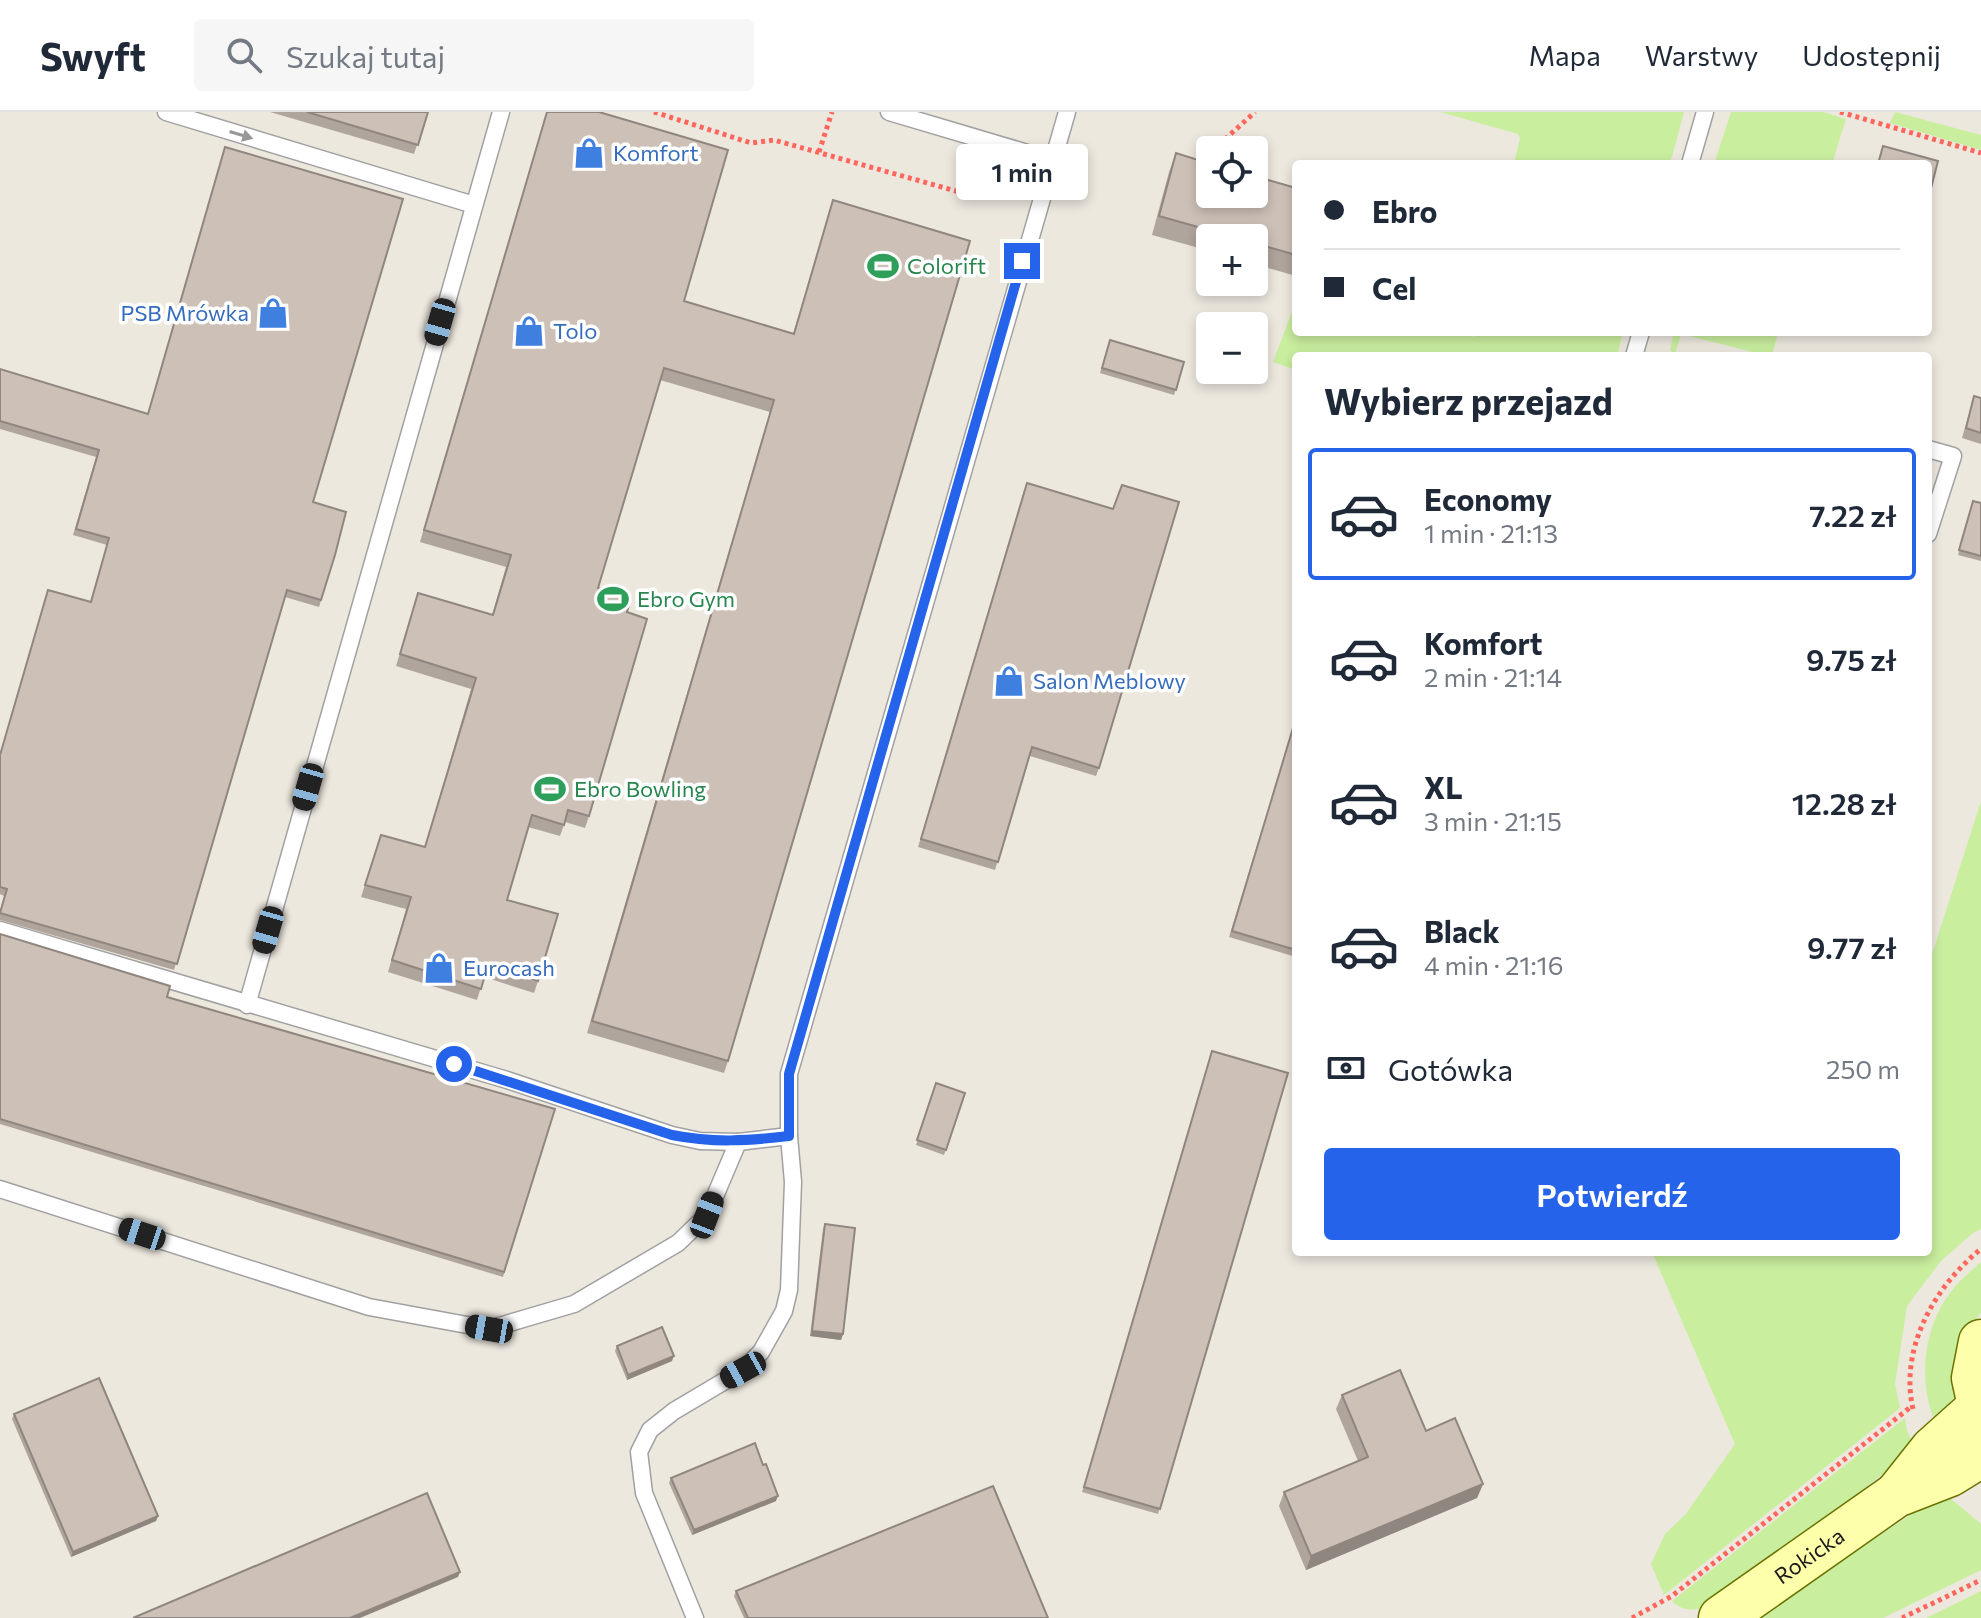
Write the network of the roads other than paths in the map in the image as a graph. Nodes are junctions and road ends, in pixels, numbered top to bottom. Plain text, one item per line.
1 (166, 112) edge
2 (501, 112) edge
3 (889, 112) edge
4 (1067, 112) edge
5 (1705, 112) edge
6 (1051, 160) junction
7 (1691, 160) edge
8 (474, 205) junction
9 (1932, 450) edge
10 (1932, 522) edge
11 (0, 930) edge
12 (247, 1005) junction
13 (789, 1136) junction
14 (738, 1142) junction
15 (0, 1189) edge
16 (1981, 1342) edge
17 (1980, 1408) edge
18 (1981, 1455) edge
19 (1896, 1495) junction
20 (695, 1618) edge
21 (1721, 1618) edge

1 -> 8 lane
2 - 8 lane
3 - 6 lane
4 - 6 lane
5 - 7 lane
6 - 13 lane
8 - 12 lane
9 - 10 lane
11 - 12 lane
12 - 14 lane
13 - 14 lane
13 - 20 lane
14 - 15 lane
16 - 17 street
17 - 19 street, Rokicka
18 - 19 street, Rokicka
19 - 21 street, Rokicka

